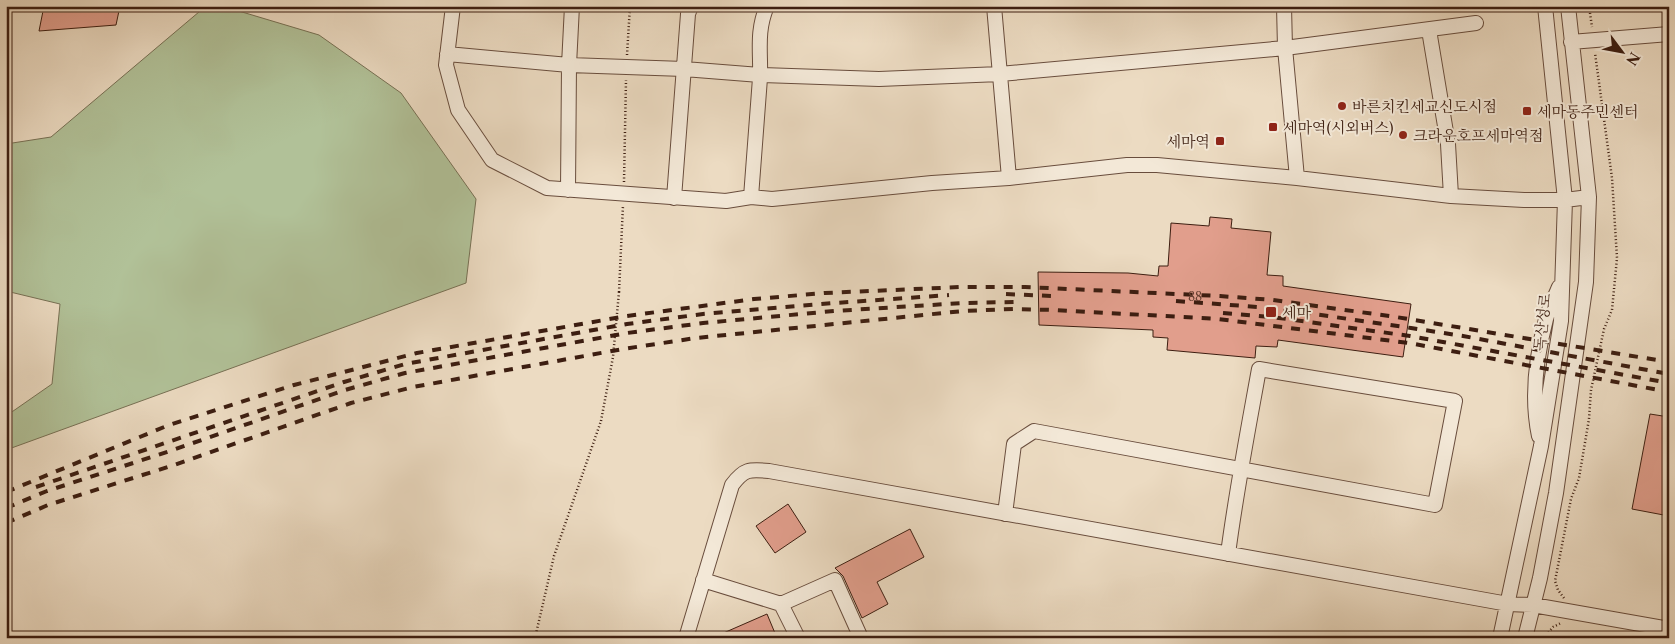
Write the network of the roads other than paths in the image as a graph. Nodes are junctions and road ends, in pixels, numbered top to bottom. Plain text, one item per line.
1 (453, 6) edge
2 (572, 6) edge
3 (691, 6) edge
4 (768, 6) edge
5 (994, 6) edge
6 (1284, 6) edge
7 (1545, 6) edge
8 (1568, 6) edge
9 (1476, 24) dead end
10 (1429, 30) junction
11 (1669, 34) edge
12 (1572, 42) junction
13 (1285, 48) junction
14 (447, 54) junction
15 (569, 65) junction
16 (684, 69) junction
17 (1000, 74) junction
18 (760, 75) junction
19 (1009, 178) junction
20 (1297, 178) junction
21 (568, 190) junction
22 (1451, 196) junction
23 (751, 197) junction
24 (1588, 197) junction
25 (674, 198) junction
26 (1565, 200) junction
27 (1242, 469) junction
28 (1005, 514) junction
29 (1228, 554) junction
30 (703, 580) junction
31 (782, 604) junction
32 (1508, 604) junction
33 (1533, 605) junction
34 (1669, 630) edge
35 (686, 638) edge
36 (798, 638) edge
37 (862, 638) edge
38 (1500, 638) edge
39 (1525, 638) edge

1 - 14 street
2 - 15 street
3 - 16 street
4 - 18 street
5 - 17 street
6 - 13 street
7 - 26 street, 독산성로
8 - 12 street
9 - 10 street
10 - 13 street
10 - 22 street
11 - 12 street
12 - 24 street
13 - 17 street
13 - 20 street
14 - 15 street
14 - 21 street
15 - 16 street
15 - 21 street
16 - 18 street
16 - 25 street
17 - 18 street
17 - 19 street
18 - 23 street
19 - 20 street
19 - 23 street
20 - 22 street
21 - 25 street
22 - 26 street
23 - 25 street
24 - 26 street
24 - 33 street
26 - 32 street, 독산성로
27 - 27 street
27 - 28 street
27 - 29 street
28 - 29 street
28 - 30 street
29 - 32 street
30 - 31 street
30 - 35 street
31 - 36 street
31 - 37 street
32 - 33 street
32 - 38 street, 독산성로
33 - 34 street
33 - 39 street

